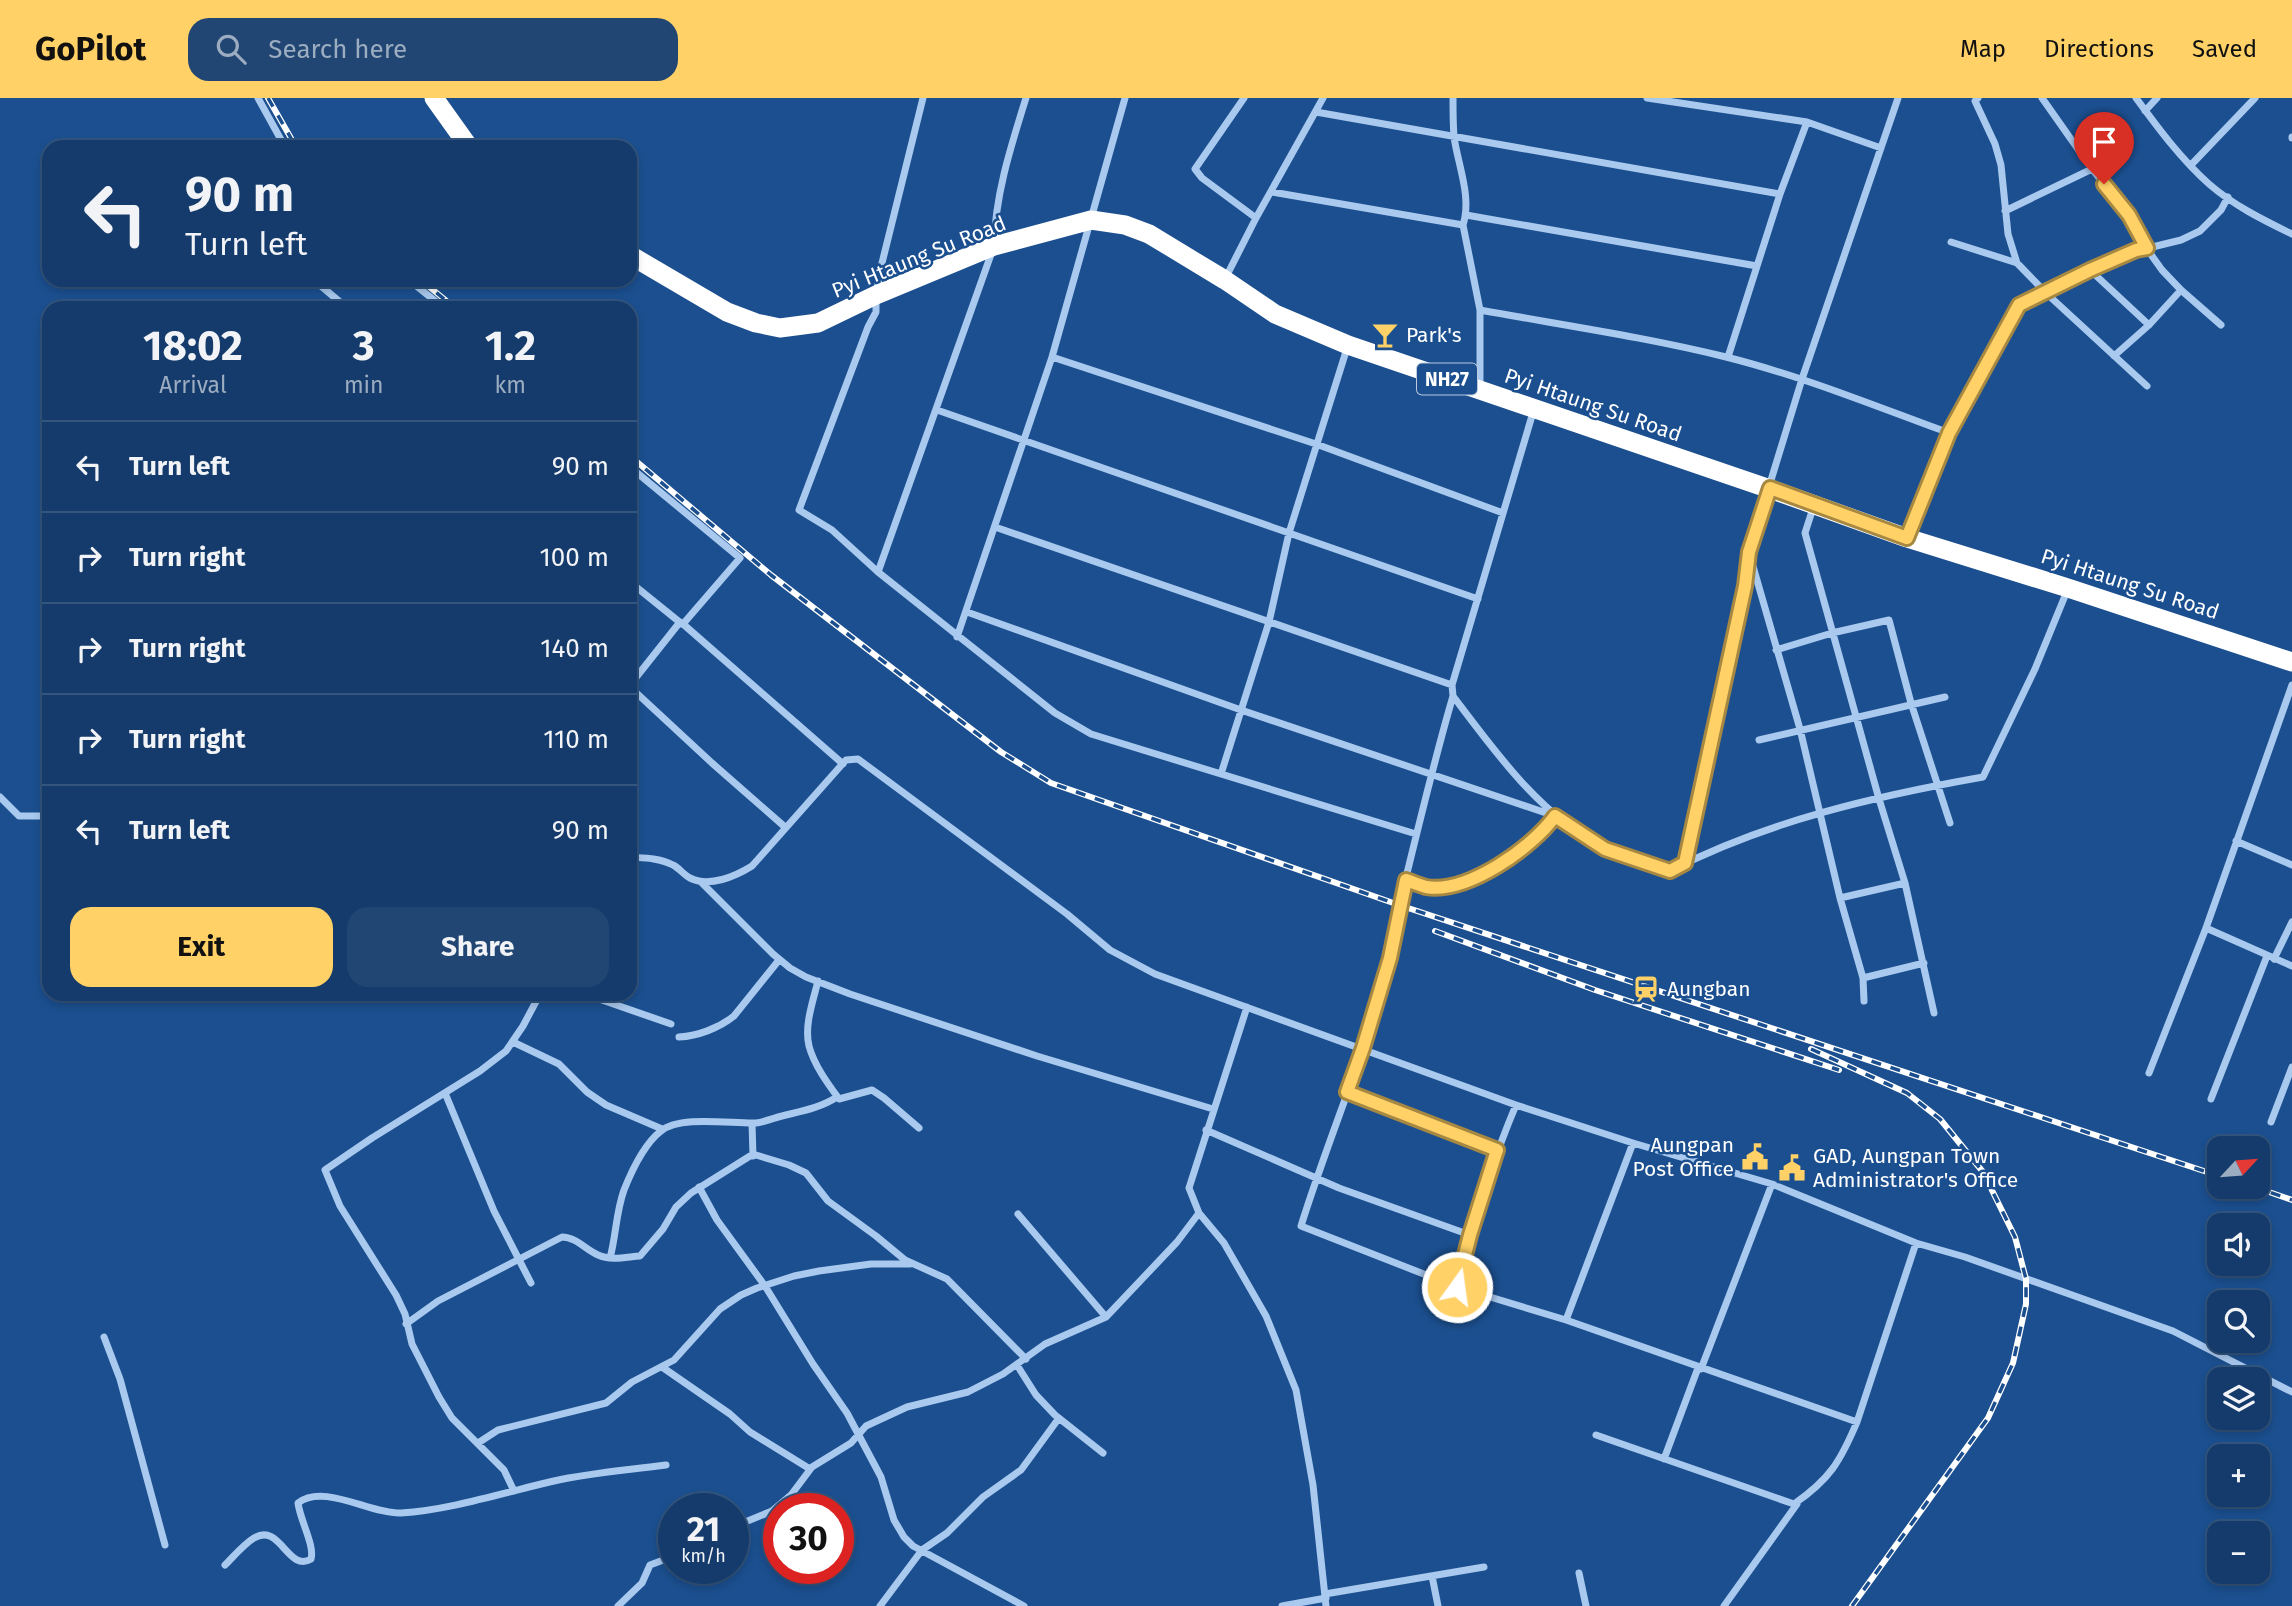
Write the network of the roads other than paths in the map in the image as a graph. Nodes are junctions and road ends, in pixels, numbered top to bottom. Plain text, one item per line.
1 (258, 98) edge
2 (435, 98) edge
3 (923, 98) edge
4 (1026, 98) edge
5 (1125, 98) edge
6 (1244, 98) edge
7 (1323, 98) edge
8 (1453, 98) edge
9 (1651, 98) edge
10 (1898, 98) edge
11 (1978, 98) edge
12 (2042, 98) edge
13 (2136, 98) edge
14 (2157, 98) edge
15 (2255, 98) edge
16 (2145, 111) junction
17 (1316, 112) junction
18 (1807, 122) junction
19 (1454, 136) junction
20 (281, 140) edge
21 (464, 140) edge
22 (1881, 148) junction
23 (2191, 165) junction
24 (2092, 169) junction
25 (1272, 192) junction
26 (1780, 194) junction
27 (2228, 197) junction
28 (2005, 211) junction
29 (1466, 215) junction
30 (1256, 218) junction
31 (1091, 220) junction
32 (1463, 225) junction
33 (2292, 234) edge
34 (1951, 242) dead end
35 (994, 246) junction
36 (2147, 248) junction
37 (637, 259) edge
38 (2017, 263) junction
39 (1757, 266) junction
40 (2090, 270) junction
41 (1225, 280) junction
42 (322, 287) edge
43 (418, 287) edge
44 (2181, 290) junction
45 (2046, 293) junction
46 (876, 295) junction
47 (339, 301) edge
48 (435, 301) edge
49 (1480, 310) junction
50 (2148, 325) junction
51 (2221, 325) dead end
52 (1348, 345) junction
53 (2114, 356) junction
54 (1052, 357) junction
55 (1728, 358) junction
56 (1802, 379) junction
57 (2147, 386) dead end
58 (1480, 390) junction
59 (1534, 408) junction
60 (937, 410) junction
61 (1949, 433) junction
62 (1024, 441) junction
63 (1316, 444) junction
64 (637, 473) edge
65 (1770, 488) junction
66 (1814, 505) junction
67 (1503, 513) junction
68 (995, 527) junction
69 (1289, 533) junction
70 (1907, 538) junction
71 (1749, 552) junction
72 (878, 572) junction
73 (637, 588) edge
74 (2068, 588) junction
75 (1478, 599) junction
76 (967, 612) junction
77 (1269, 622) junction
78 (682, 623) junction
79 (1832, 633) junction
80 (957, 637) junction
81 (1776, 650) junction
82 (2292, 662) edge
83 (637, 678) edge
84 (1452, 685) junction
85 (2292, 685) edge
86 (637, 693) edge
87 (1453, 696) junction
88 (1945, 696) dead end
89 (1911, 703) junction
90 (1241, 710) junction
91 (1856, 717) junction
92 (1800, 729) junction
93 (1759, 740) dead end
94 (843, 764) junction
95 (1222, 774) junction
96 (1430, 774) junction
97 (1937, 785) junction
98 (0, 797) edge
99 (1879, 799) junction
100 (1821, 814) junction
101 (42, 816) edge
102 (1555, 816) junction
103 (1950, 823) dead end
104 (785, 827) junction
105 (1416, 834) junction
106 (2236, 841) junction
107 (637, 858) edge
108 (1685, 863) junction
109 (2292, 865) edge
110 (1406, 880) junction
111 (702, 881) junction
112 (1905, 883) junction
113 (1840, 898) junction
114 (2292, 922) edge
115 (2206, 928) junction
116 (2271, 958) junction
117 (779, 960) junction
118 (1924, 963) junction
119 (2292, 965) edge
120 (1863, 978) junction
121 (818, 981) junction
122 (536, 1001) edge
123 (605, 1001) edge
124 (1864, 1001) dead end
125 (1247, 1007) junction
126 (1934, 1013) dead end
127 (671, 1024) dead end
128 (679, 1037) dead end
129 (513, 1042) junction
130 (1363, 1048) junction
131 (2292, 1067) edge
132 (2149, 1073) dead end
133 (1347, 1092) junction
134 (445, 1093) junction
135 (838, 1097) junction
136 (2211, 1099) dead end
137 (1516, 1104) junction
138 (1213, 1109) junction
139 (2272, 1122) dead end
140 (752, 1123) junction
141 (919, 1128) dead end
142 (662, 1129) junction
143 (1206, 1130) junction
144 (1633, 1143) junction
145 (1497, 1150) junction
146 (753, 1156) junction
147 (1316, 1177) junction
148 (1772, 1184) junction
149 (699, 1188) junction
150 (1199, 1213) junction
151 (1018, 1214) dead end
152 (1470, 1235) junction
153 (1916, 1243) junction
154 (610, 1258) junction
155 (519, 1259) junction
156 (914, 1265) junction
157 (531, 1283) dead end
158 (765, 1286) junction
159 (1457, 1287) junction
160 (1106, 1317) junction
161 (1566, 1320) junction
162 (406, 1324) junction
163 (104, 1337) dead end
164 (1026, 1359) junction
165 (1017, 1365) junction
166 (662, 1367) junction
167 (1700, 1368) junction
168 (2292, 1392) edge
169 (1059, 1418) junction
170 (1857, 1422) junction
171 (858, 1435) junction
172 (1596, 1435) dead end
173 (478, 1443) junction
174 (1103, 1453) dead end
175 (1664, 1459) junction
176 (666, 1465) dead end
177 (810, 1469) junction
178 (514, 1491) junction
179 (1799, 1500) junction
180 (749, 1520) edge
181 (165, 1545) dead end
182 (922, 1550) junction
183 (658, 1562) edge
184 (225, 1565) dead end
185 (1484, 1567) dead end
186 (1579, 1573) dead end
187 (1432, 1576) junction
188 (1326, 1599) edge
189 (618, 1606) edge
190 (880, 1606) edge
191 (1024, 1606) edge
192 (1282, 1606) edge
193 (1438, 1606) edge
194 (1586, 1606) edge
195 (1724, 1606) edge

1 - 20 street
2 - 21 highway
3 - 46 street
4 - 35 street
5 - 31 street
6 - 30 street
7 - 17 street
8 - 19 street
9 - 18 street
10 - 22 street
11 - 28 street
12 - 24 street
13 - 16 street
14 - 16 street
15 - 23 street
16 - 23 street
17 - 19 street
17 - 25 street
18 - 22 street
18 - 26 street
19 - 26 street
19 - 29 street
22 - 56 street
23 - 27 street
24 - 28 street
24 - 36 street
25 - 30 street
25 - 32 street
26 - 39 street
27 - 33 street
27 - 36 street
28 - 38 street
29 - 32 street
29 - 39 street
30 - 41 street
31 - 35 highway, Pyi Htaung Su Road / NH27
31 - 41 highway, Pyi Htaung Su Road / NH27
31 - 54 street
32 - 49 street
34 - 38 street
35 - 46 highway, Pyi Htaung Su Road / NH27
35 - 60 street
36 - 40 street
36 - 44 street
37 - 46 highway, Pyi Htaung Su Road / NH27
38 - 45 street
39 - 55 street
40 - 45 street
40 - 50 street
41 - 52 highway, Pyi Htaung Su Road / NH27
42 - 47 street
43 - 48 street
44 - 50 street
44 - 51 street
45 - 53 street
45 - 61 street
46 - 72 street
49 - 55 street
49 - 58 street
50 - 53 street
52 - 58 highway, Pyi Htaung Su Road / NH27
52 - 63 street
53 - 57 street
54 - 62 street
54 - 63 street
55 - 56 street
56 - 61 street
56 - 65 street
58 - 59 highway, Pyi Htaung Su Road / NH27
59 - 65 highway, Pyi Htaung Su Road / NH27
59 - 67 street
60 - 62 street
60 - 72 street
61 - 70 street
62 - 68 street
62 - 69 street
63 - 67 street
63 - 69 street
64 - 78 street
65 - 66 highway, Pyi Htaung Su Road / NH27
65 - 71 street
66 - 70 highway, Pyi Htaung Su Road / NH27
66 - 79 street
67 - 75 street
68 - 76 street
68 - 77 street
69 - 75 street
69 - 77 street
70 - 74 highway, Pyi Htaung Su Road / NH27
71 - 81 street
71 - 108 street
72 - 80 street
73 - 78 street
74 - 82 highway, Pyi Htaung Su Road / NH27
74 - 97 street
75 - 84 street
76 - 80 street
76 - 90 street
77 - 84 street
77 - 90 street
78 - 83 street
78 - 94 street
79 - 81 street
79 - 89 street
79 - 91 street
80 - 95 street
81 - 92 street
84 - 87 street
85 - 106 street
86 - 104 street
87 - 96 street
87 - 102 street
88 - 89 street
89 - 91 street
89 - 97 street
90 - 95 street
90 - 96 street
91 - 92 street
91 - 99 street
92 - 93 street
92 - 100 street
94 - 104 street
94 - 125 street
95 - 105 street
96 - 102 street
96 - 105 street
97 - 99 street
97 - 103 street
98 - 101 street
99 - 100 street
99 - 112 street
100 - 108 street
100 - 113 street
102 - 108 street
102 - 110 street
104 - 111 street
105 - 110 street
106 - 109 street
106 - 115 street
107 - 111 street
110 - 130 street
111 - 117 street
112 - 113 street
112 - 118 street
113 - 120 street
114 - 116 street
115 - 116 street
115 - 132 street
116 - 119 street
116 - 136 street
117 - 121 street
117 - 128 street
118 - 120 street
118 - 126 street
120 - 124 street
121 - 135 street
121 - 138 street
122 - 129 street
123 - 127 street
125 - 130 street
125 - 138 street
129 - 134 street
129 - 142 street
130 - 133 street
130 - 137 street
131 - 139 street
133 - 145 street
133 - 147 street
134 - 155 street
134 - 162 street
135 - 140 street
135 - 141 street
137 - 144 street
137 - 145 street
138 - 143 street
140 - 142 street
140 - 146 street
142 - 154 street
143 - 147 street
143 - 150 street
144 - 148 street
144 - 161 street
145 - 152 street
146 - 149 street
146 - 156 street
147 - 152 street
147 - 159 street
148 - 153 street
148 - 167 street
149 - 154 street
149 - 158 street
150 - 160 street
150 - 188 street
151 - 160 street
152 - 159 street
153 - 168 street
153 - 170 street
154 - 155 street
155 - 157 street
155 - 162 street
156 - 158 street
156 - 164 street
158 - 166 street
158 - 171 street
159 - 161 street
160 - 164 street
161 - 167 street
162 - 173 street
163 - 181 street
164 - 165 street
165 - 169 street
165 - 171 street
166 - 173 street
166 - 177 street
167 - 170 street
167 - 175 street
169 - 174 street
169 - 182 street
170 - 179 street
171 - 177 street
171 - 182 street
172 - 175 street
173 - 178 street
175 - 179 street
176 - 178 street
177 - 180 street
178 - 184 street
179 - 195 street
182 - 190 street
182 - 191 street
183 - 189 street
185 - 187 street
186 - 194 street
187 - 188 street
187 - 193 street
188 - 192 street

